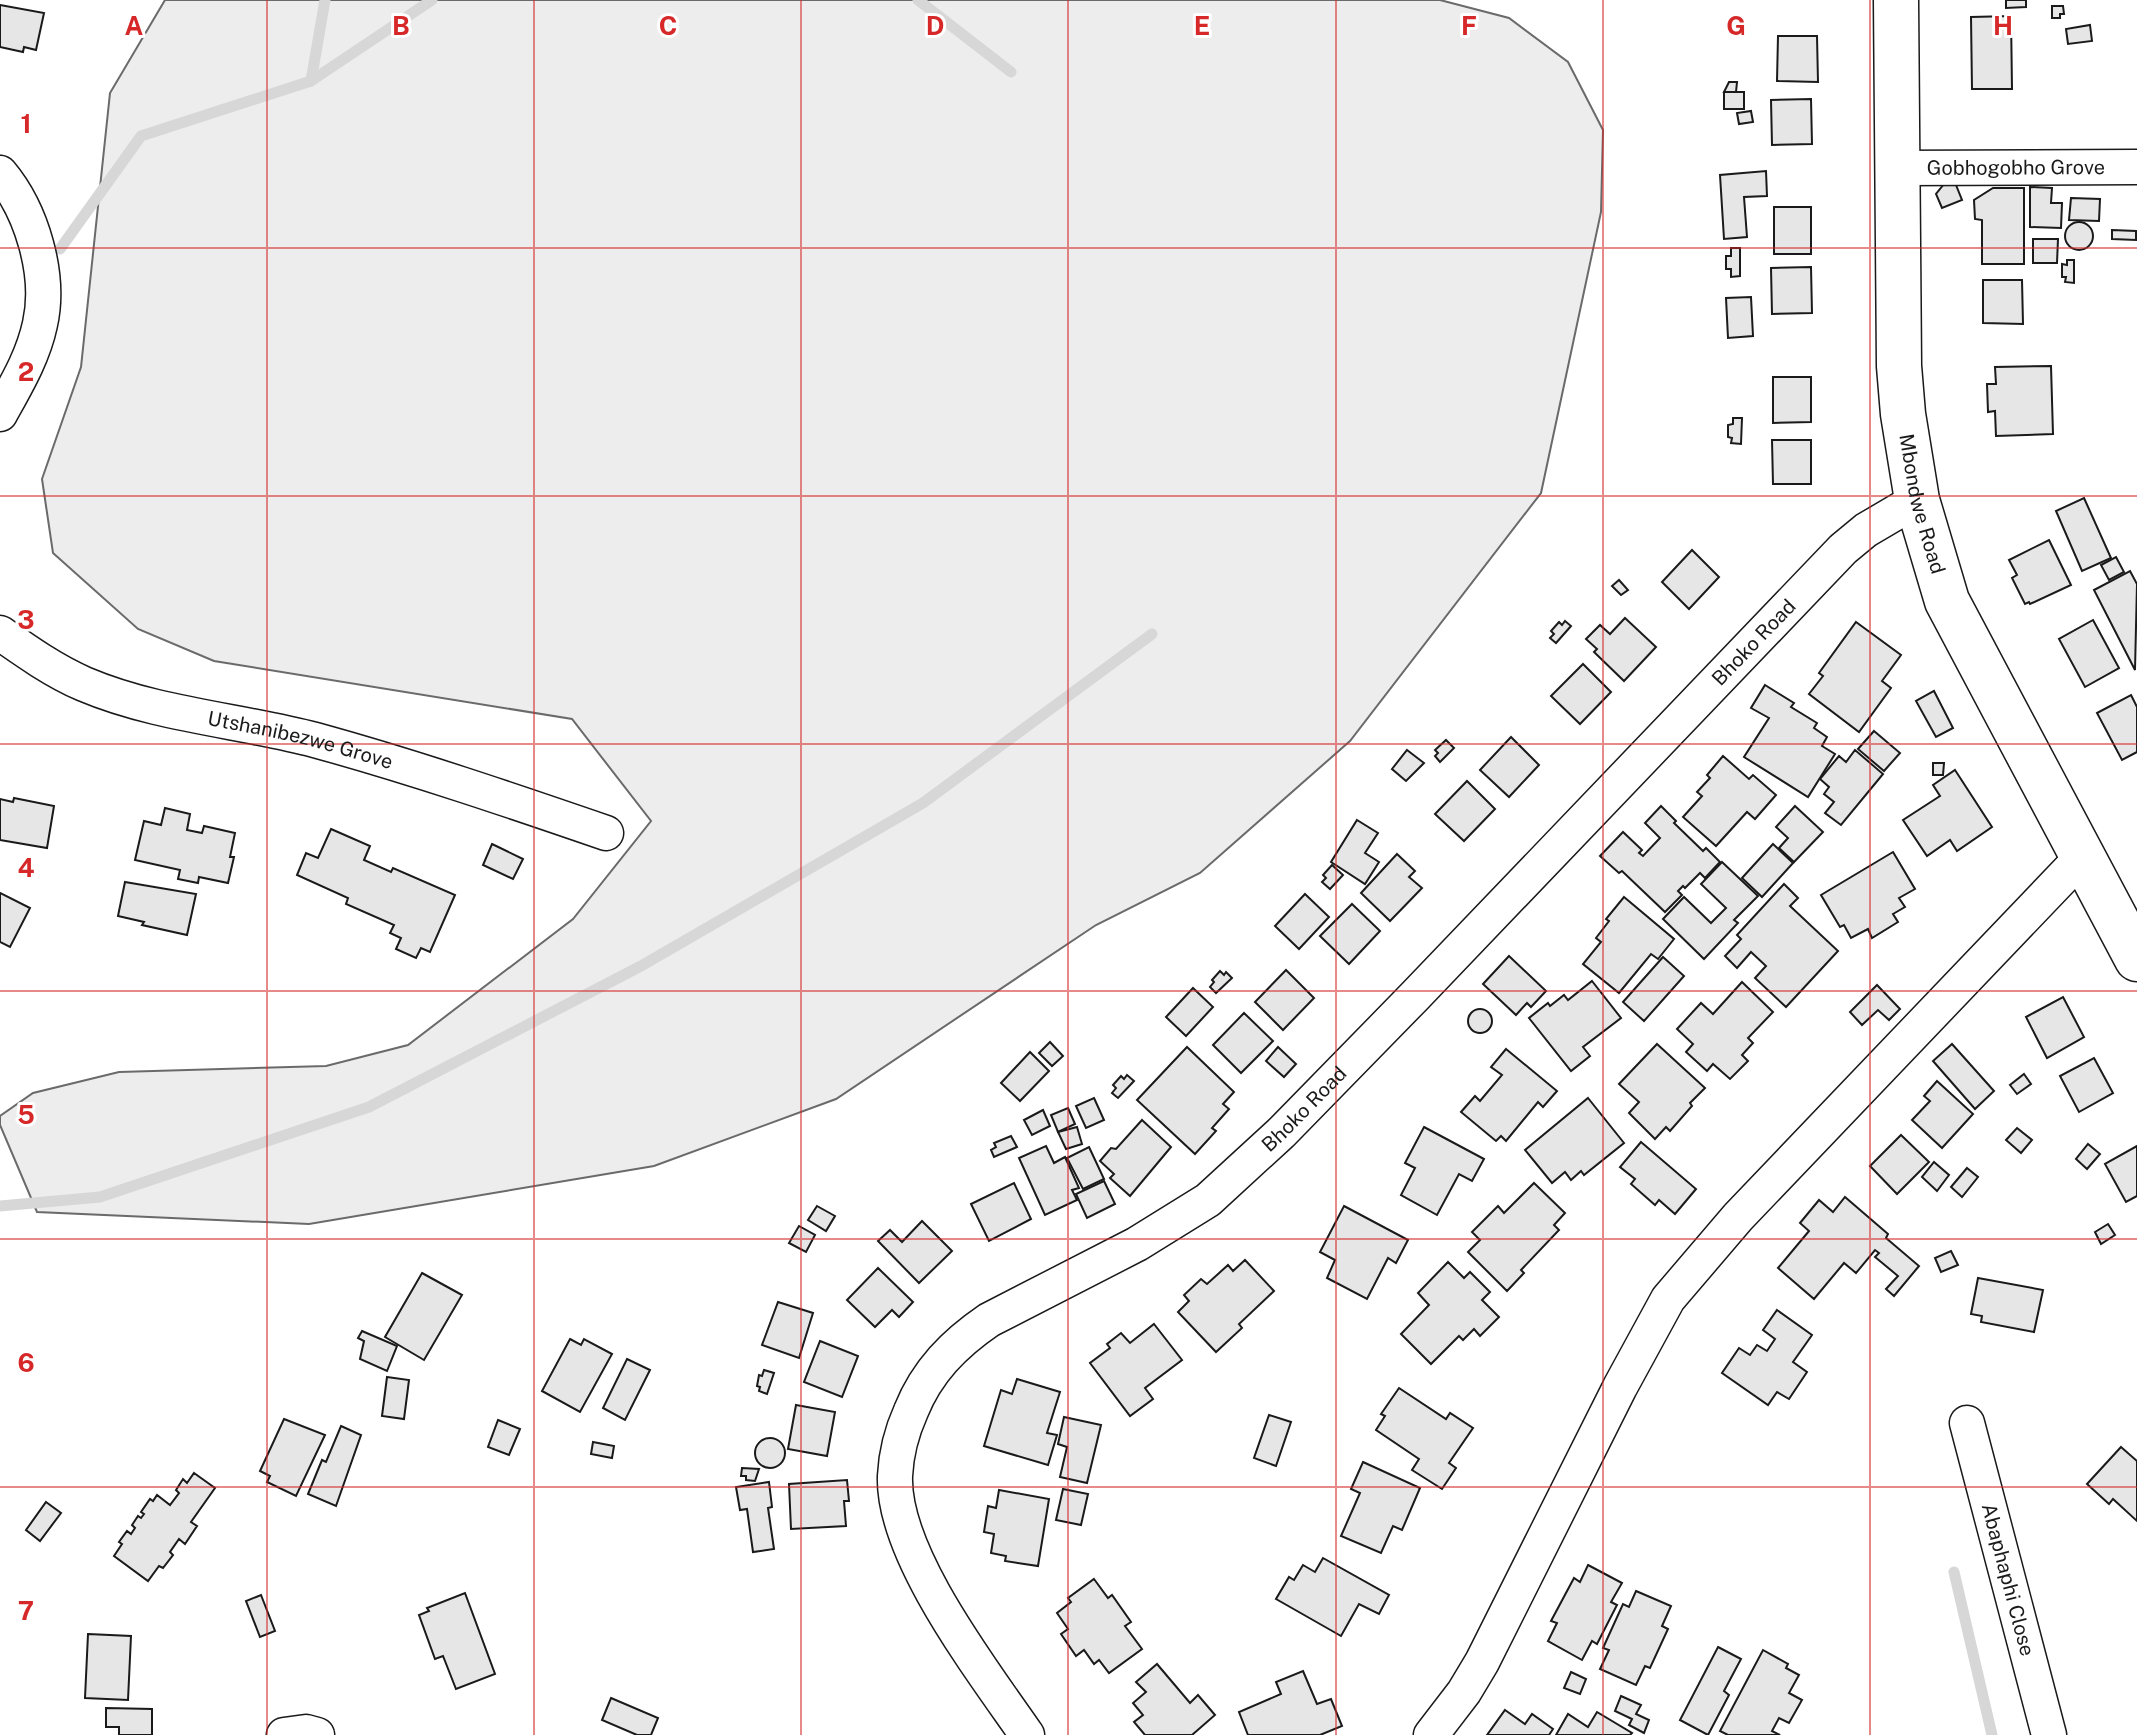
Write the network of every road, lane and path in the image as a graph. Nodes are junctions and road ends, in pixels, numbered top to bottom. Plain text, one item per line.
1 (1896, 0) edge
2 (2137, 167) edge
3 (1896, 168) junction
4 (0, 173) edge
5 (0, 414) edge
6 (1917, 500) junction
7 (0, 633) edge
8 (606, 833) dead end
9 (2082, 857) junction
10 (2137, 959) edge
11 (1967, 1423) dead end
12 (284, 1735) edge
13 (317, 1735) edge
14 (1027, 1735) edge
15 (1431, 1735) edge
16 (2049, 1735) edge

1 - 3 street, Mbondwe Road
2 - 3 street, Gobhogobho Grove
3 - 6 street, Mbondwe Road
4 - 5 street
6 - 9 street, Mbondwe Road
6 - 14 street, Bhoko Road
7 - 8 street, Utshanibezwe Grove
9 - 10 street, Mbondwe Road
9 - 15 street
11 - 16 street, Abaphaphi Close
12 - 13 street

